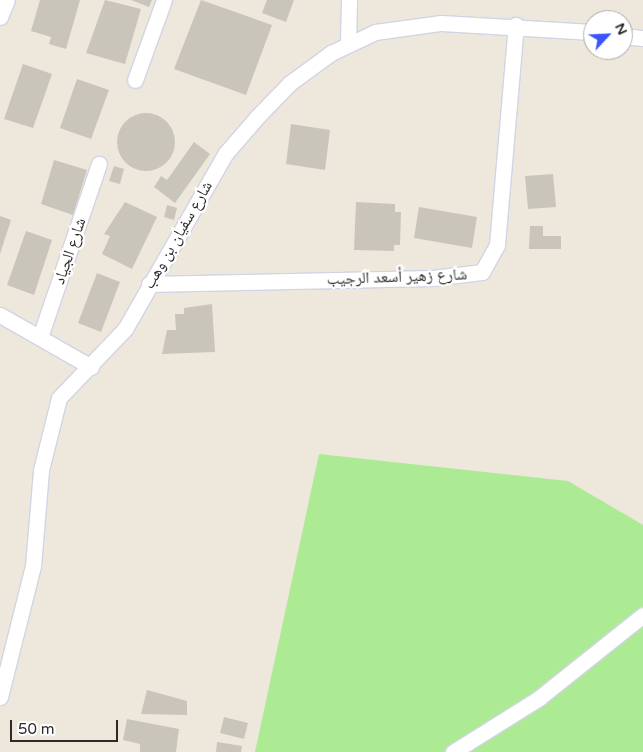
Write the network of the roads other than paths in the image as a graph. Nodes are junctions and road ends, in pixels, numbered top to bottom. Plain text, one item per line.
1 (7, 0) edge
2 (164, 0) edge
3 (349, 0) edge
4 (0, 17) edge
5 (516, 25) junction
6 (583, 31) edge
7 (348, 42) junction
8 (136, 80) dead end
9 (99, 164) dead end
10 (149, 284) junction
11 (3, 320) edge
12 (40, 337) junction
13 (91, 367) junction
14 (643, 615) edge
15 (0, 697) edge
16 (453, 752) edge

1 - 4 street
2 - 8 street
3 - 7 street
5 - 6 street, شارع سفيان بن وهب
5 - 7 street, شارع سفيان بن وهب
5 - 10 street, شارع زهير أسعد الرجيب
7 - 10 street, شارع سفيان بن وهب
9 - 12 street, شارع الجياد
10 - 13 street, شارع سفيان بن وهب
11 - 12 street
12 - 13 street
13 - 15 street, شارع سفيان بن وهب
14 - 16 street

